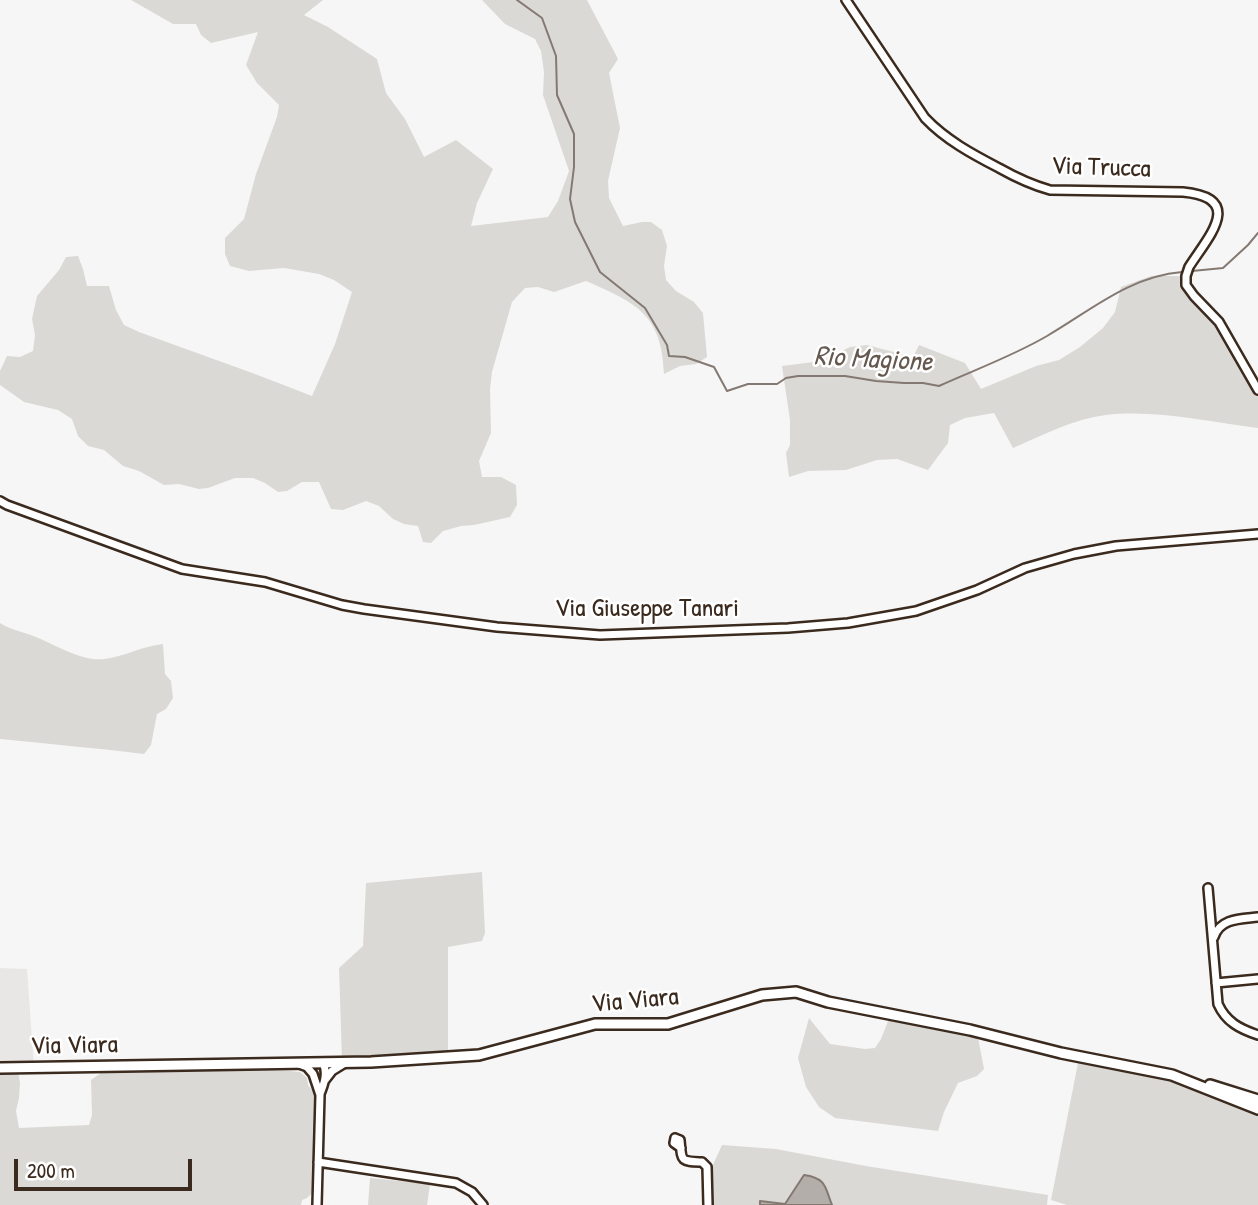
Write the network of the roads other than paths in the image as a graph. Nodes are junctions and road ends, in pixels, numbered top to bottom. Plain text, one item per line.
1 (846, 0) edge
2 (1258, 390) edge
3 (0, 501) edge
4 (1258, 534) edge
5 (1208, 888) dead end
6 (1258, 917) edge
7 (1212, 941) junction
8 (1258, 979) edge
9 (1216, 983) junction
10 (1258, 1035) edge
11 (346, 1062) junction
12 (295, 1063) junction
13 (320, 1063) junction
14 (0, 1068) edge
15 (313, 1074) junction
16 (325, 1080) junction
17 (1195, 1084) junction
18 (320, 1095) junction
19 (1258, 1100) edge
20 (1258, 1109) edge
21 (681, 1148) dead end
22 (318, 1162) junction
23 (317, 1205) edge
24 (483, 1205) edge
25 (708, 1205) edge

1 - 2 street, Via Trucca
3 - 4 street, Via Giuseppe Tanari
5 - 7 street
6 - 7 street
7 - 9 street
8 - 9 street
9 - 10 street
11 - 13 main road, Via Viara
11 - 16 street
11 - 17 main road, Via Viara
12 - 13 main road, Via Viara
12 - 14 main road, Via Viara
12 - 15 street
13 - 15 street
13 - 16 street
15 - 18 street
16 - 18 street
17 - 19 main road
17 - 20 main road, Via Viara
18 - 22 street
21 - 25 street
22 - 23 street
22 - 24 street

